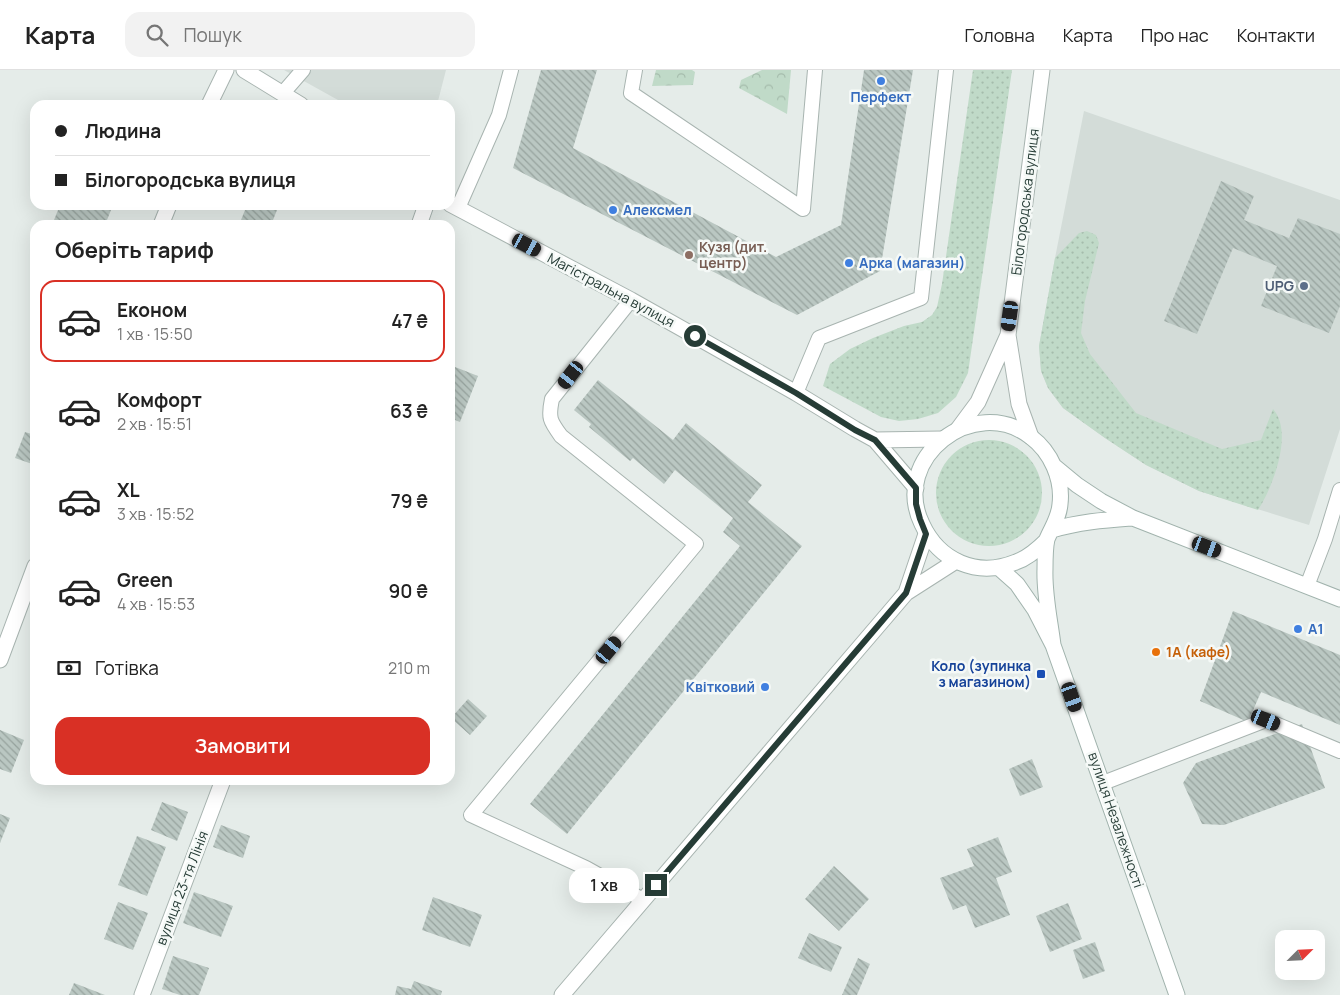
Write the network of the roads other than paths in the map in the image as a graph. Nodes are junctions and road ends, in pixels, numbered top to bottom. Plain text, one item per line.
1 (226, 70) edge
2 (244, 70) edge
3 (303, 70) edge
4 (512, 70) edge
5 (636, 70) edge
6 (815, 70) edge
7 (946, 70) edge
8 (1042, 70) edge
9 (283, 93) junction
10 (211, 100) edge
11 (294, 100) edge
12 (455, 204) edge
13 (455, 207) edge
14 (631, 300) junction
15 (1008, 335) junction
16 (796, 393) junction
17 (958, 429) junction
18 (1031, 437) junction
19 (942, 439) junction
20 (875, 440) junction
21 (1054, 466) junction
22 (916, 488) junction
23 (1340, 490) edge
24 (1133, 518) junction
25 (926, 534) junction
26 (1049, 535) junction
27 (956, 561) junction
28 (999, 568) junction
29 (30, 579) edge
30 (1308, 586) junction
31 (906, 593) junction
32 (1340, 599) edge
33 (1054, 645) junction
34 (0, 660) edge
35 (1340, 751) edge
36 (1103, 783) junction
37 (221, 785) edge
38 (643, 900) junction
39 (142, 995) edge
40 (562, 995) edge
41 (1177, 995) edge

1 - 10 street
2 - 9 street
3 - 9 lane
4 - 12 lane
5 - 6 lane
7 - 16 lane
8 - 15 street, Білогородська вулиця
9 - 11 street
13 - 14 street, Магістральна вулиця
14 - 16 street, Магістральна вулиця
14 - 38 lane
15 - 17 street
15 - 18 street
16 - 20 street, Магістральна вулиця
17 - 18 street
17 - 19 street
18 - 21 street
19 - 20 street
19 - 22 street
20 - 22 street
21 - 24 street
21 - 26 street
22 - 25 street
23 - 30 lane
24 - 26 street
24 - 30 street
25 - 27 street
25 - 31 street
26 - 28 street
26 - 33 street
27 - 28 street
27 - 31 street
28 - 33 street
29 - 34 street
30 - 32 street
31 - 38 street
33 - 36 street, вулиця Незалежності
35 - 36 lane
36 - 41 street, вулиця Незалежності
37 - 39 street, вулиця 23-тя Лінія
38 - 40 street

